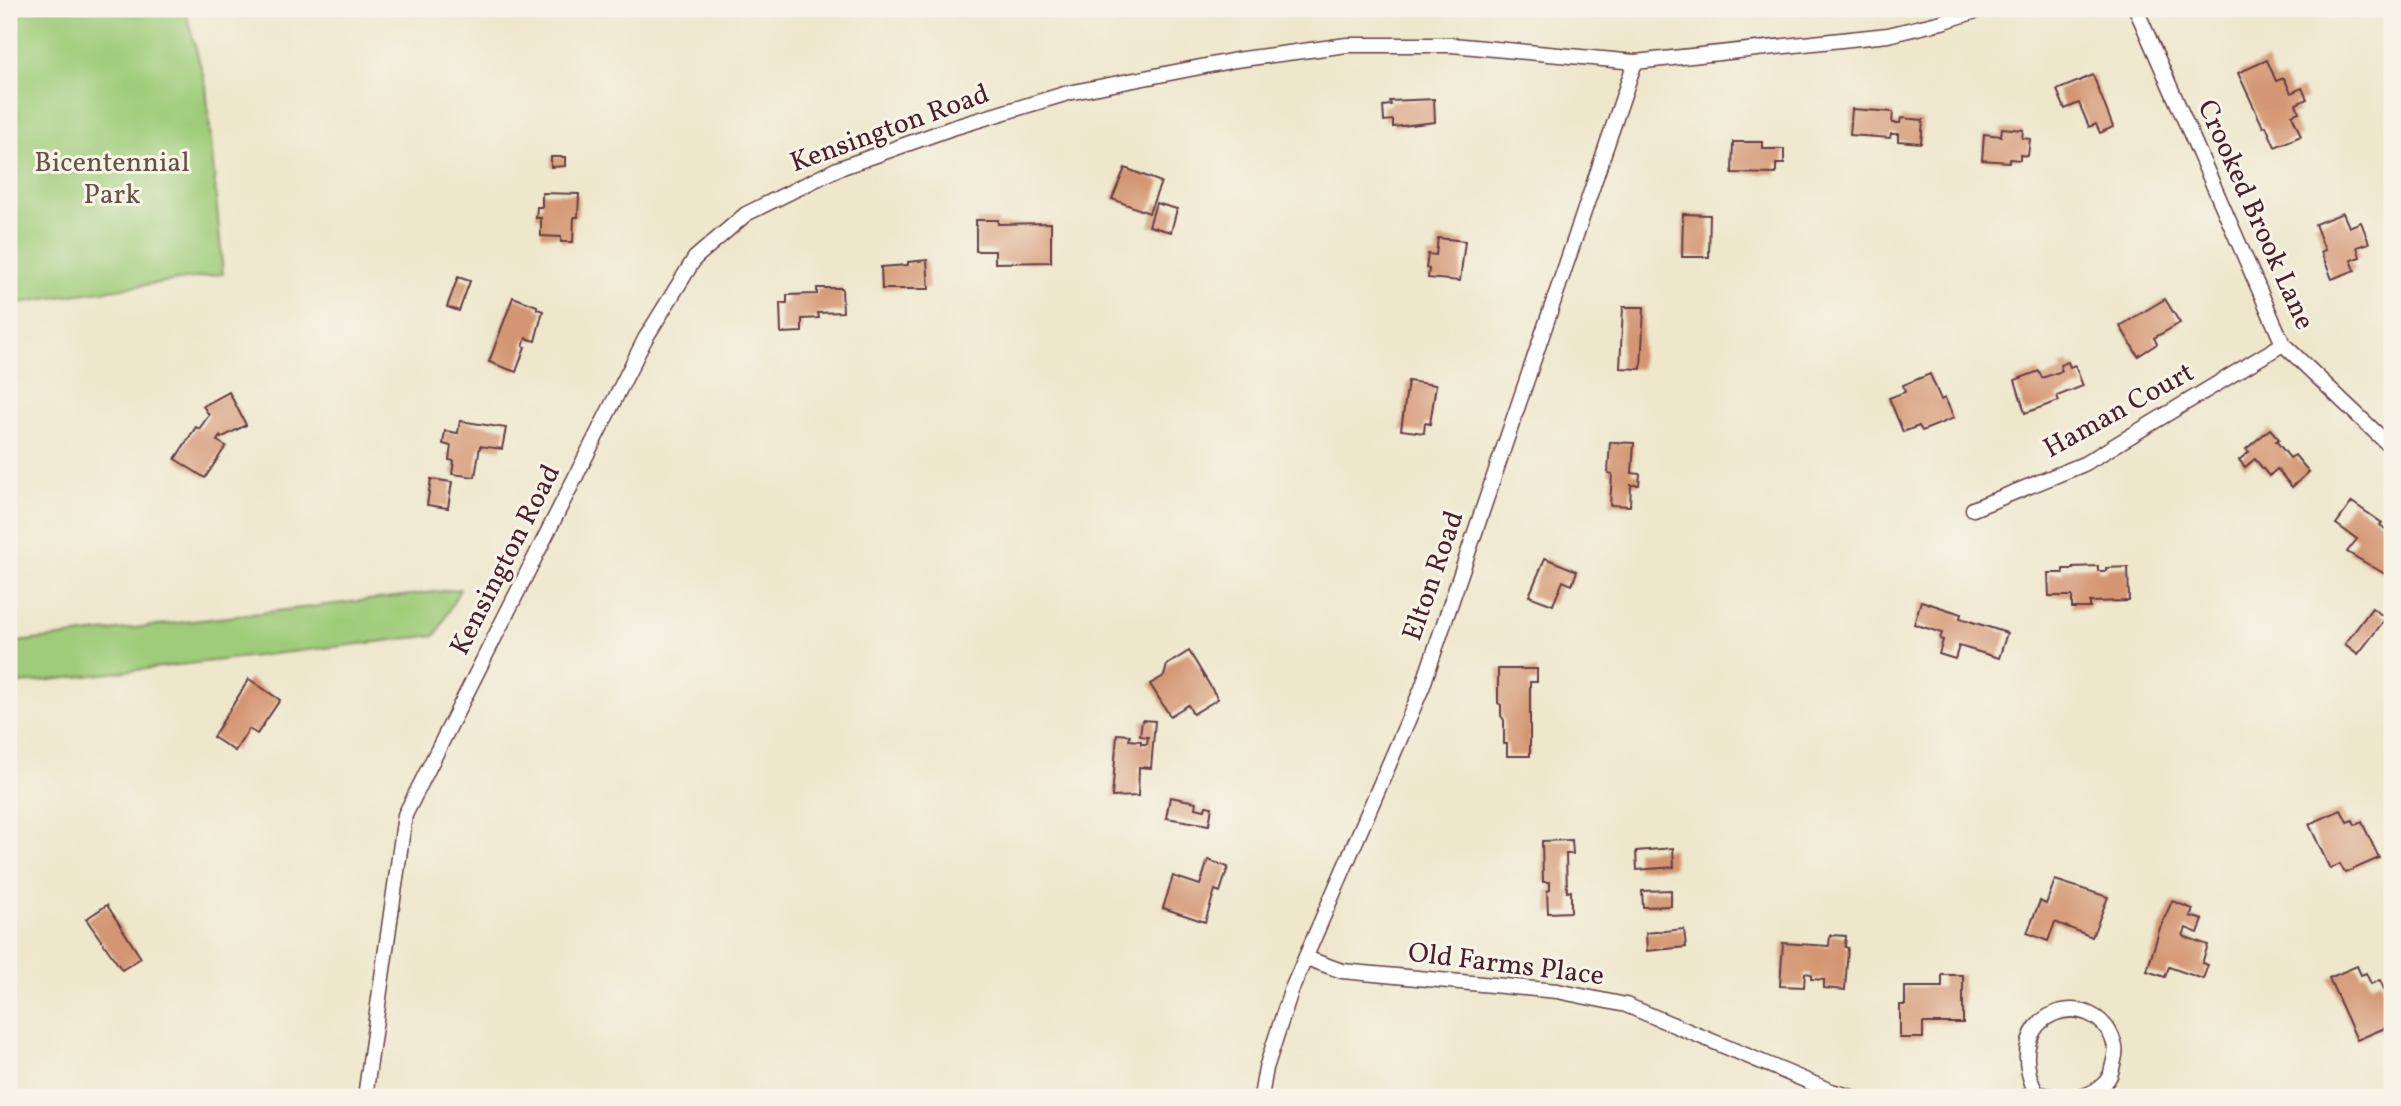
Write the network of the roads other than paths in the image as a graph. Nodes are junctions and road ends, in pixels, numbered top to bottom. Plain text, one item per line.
1 (1982, 9) edge
2 (2136, 9) edge
3 (1635, 62) junction
4 (2283, 344) junction
5 (2392, 448) edge
6 (1973, 509) dead end
7 (1306, 958) junction
8 (2031, 1095) edge
9 (365, 1097) edge
10 (1261, 1097) edge
11 (1852, 1097) edge
12 (2056, 1097) edge
13 (2077, 1097) edge

1 - 3 street, Kensington Road
2 - 4 street, Crooked Brook Lane
3 - 7 street, Elton Road
3 - 9 street, Kensington Road
4 - 5 street, Crooked Brook Lane
4 - 6 street, Haman Court
7 - 10 street, Elton Road
7 - 11 street, Old Farms Place
8 - 12 street
8 - 13 street

